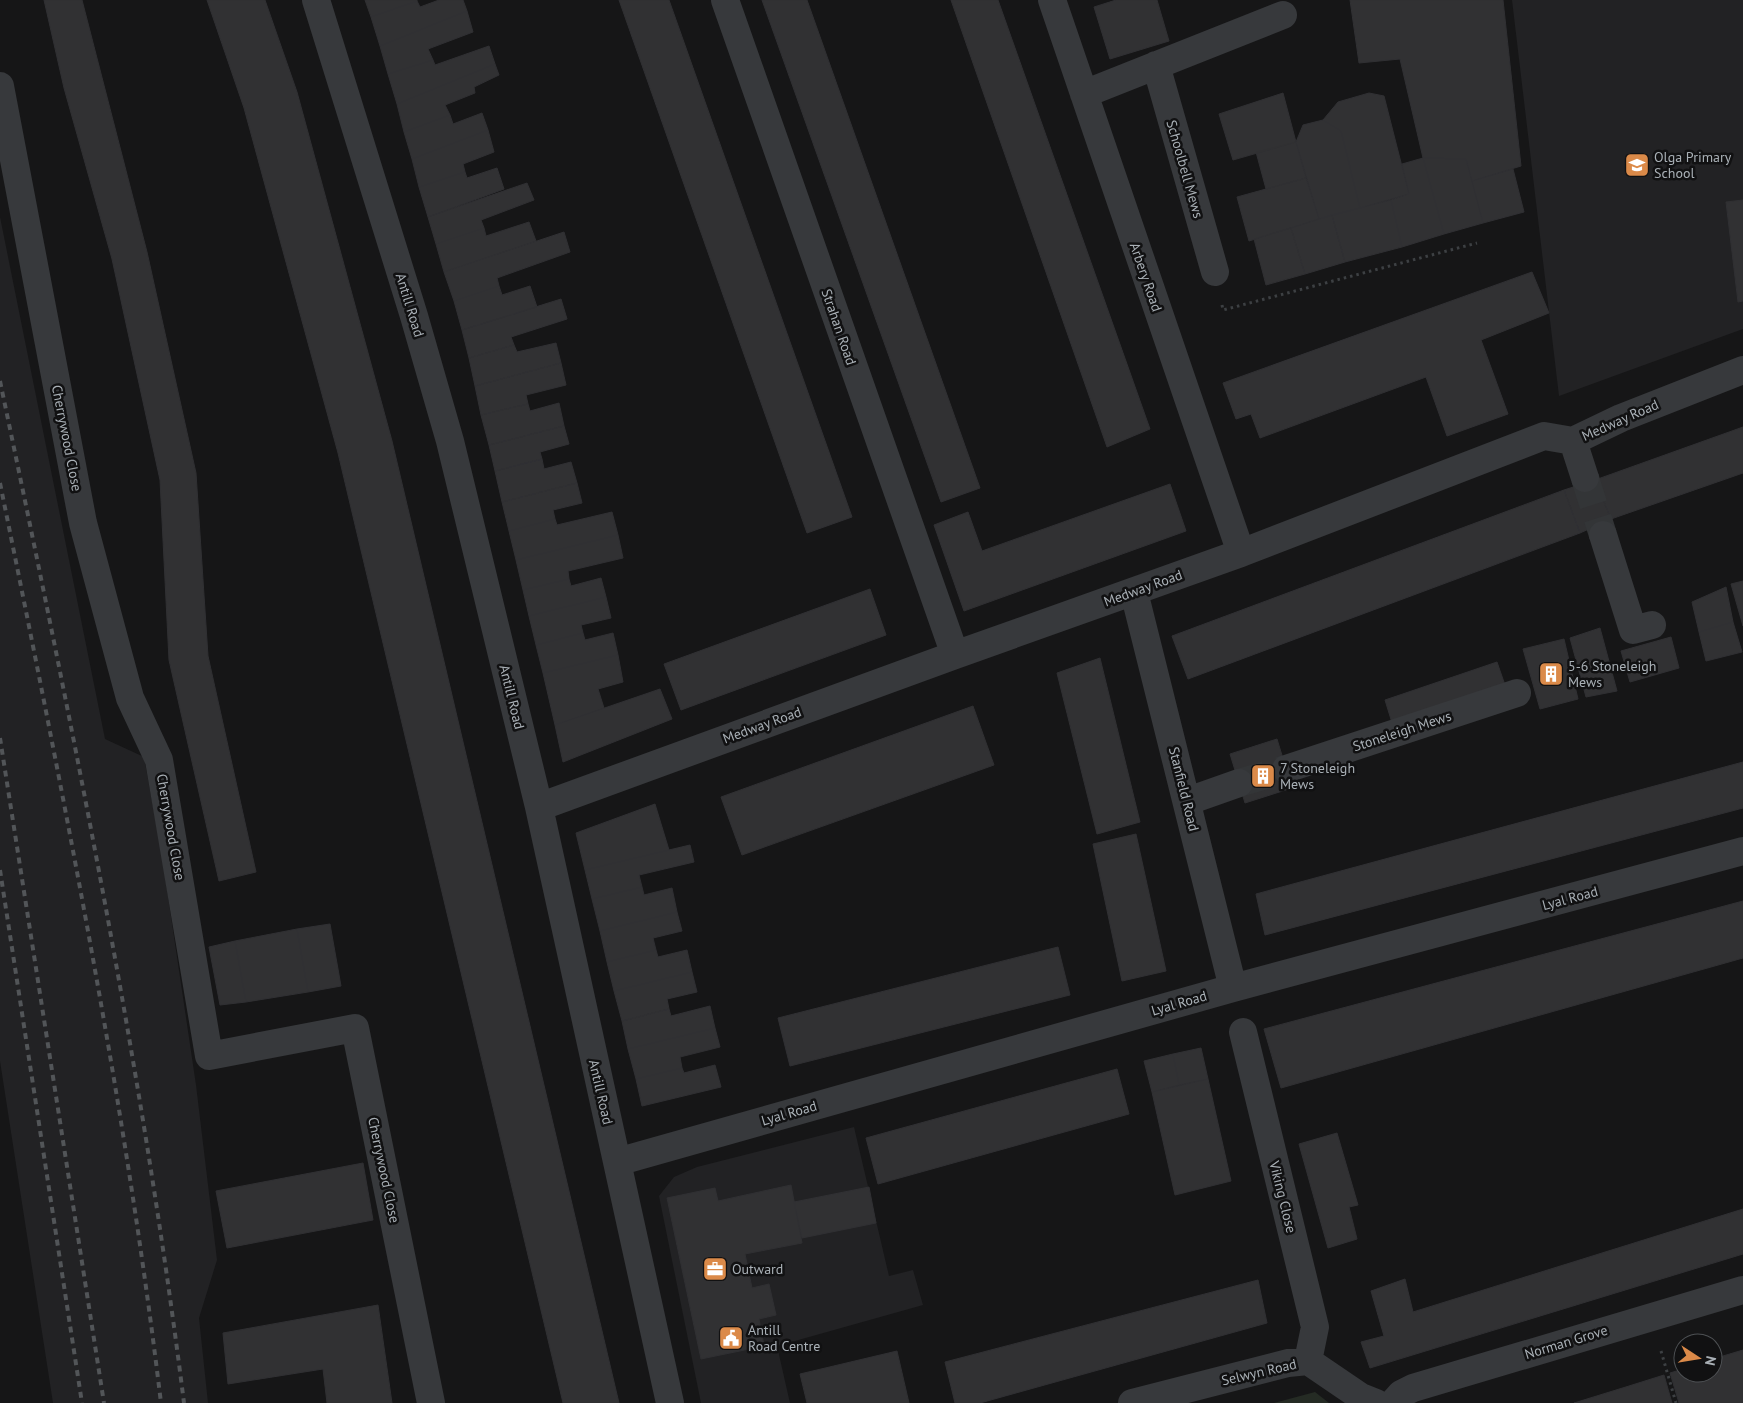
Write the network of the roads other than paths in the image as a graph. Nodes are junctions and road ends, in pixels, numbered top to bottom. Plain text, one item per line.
1 (316, 0) edge
2 (725, 0) edge
3 (1052, 0) edge
4 (1284, 15) dead end
5 (1156, 65) junction
6 (0, 86) edge
7 (1084, 94) junction
8 (1215, 272) road end
9 (1743, 370) edge
10 (1573, 441) junction
11 (1585, 478) tunnel mouth
12 (1603, 535) tunnel mouth
13 (1241, 553) junction
14 (1134, 592) junction
15 (1652, 625) dead end
16 (955, 655) junction
17 (1517, 693) dead end
18 (1286, 769) tunnel mouth
19 (1239, 783) tunnel mouth
20 (1188, 801) junction
21 (539, 807) junction
22 (1743, 851) edge
23 (1233, 988) junction
24 (1243, 1032) dead end
25 (617, 1162) junction
26 (1743, 1290) edge
27 (1308, 1361) junction
28 (431, 1403) edge
29 (670, 1403) edge
30 (1132, 1403) edge
31 (1376, 1403) edge
32 (1393, 1403) edge

1 - 21 street, Antill Road
2 - 16 street, Strahan Road
3 - 7 street, Arbery Road
4 - 5 street
5 - 7 street
5 - 8 street, Schoolbell Mews
6 - 28 street, Cherrywood Close
7 - 13 street, Arbery Road
9 - 10 street, Medway Road
10 - 11 street
10 - 13 street, Medway Road
12 - 15 street
13 - 14 street, Medway Road
14 - 16 street, Medway Road
14 - 20 street, Stanfield Road
16 - 21 street, Medway Road
17 - 18 street, Stoneleigh Mews
19 - 20 street
20 - 23 street, Stanfield Road
21 - 25 street, Antill Road
22 - 23 street, Lyal Road
23 - 25 street, Lyal Road
24 - 27 street, Viking Close
25 - 29 street, Antill Road
26 - 32 street, Norman Grove
27 - 30 street, Selwyn Road
27 - 31 street, Selwyn Road

